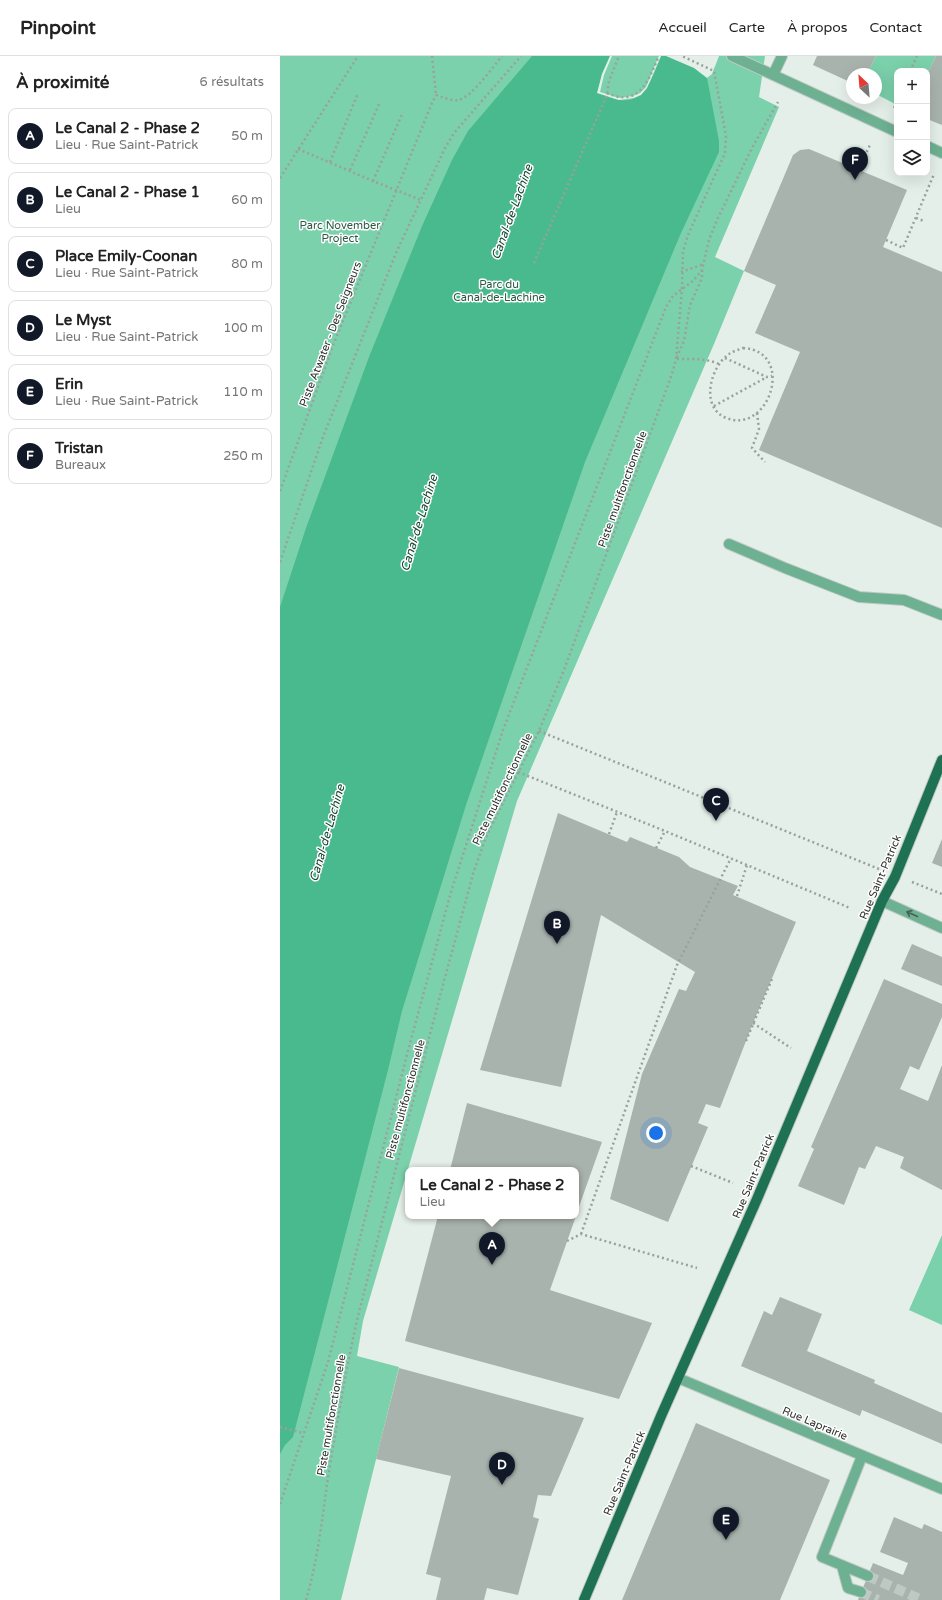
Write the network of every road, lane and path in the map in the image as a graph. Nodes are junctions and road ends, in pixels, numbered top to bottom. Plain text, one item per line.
1 (358, 56) edge
2 (432, 56) edge
3 (502, 56) edge
4 (521, 56) edge
5 (619, 56) edge
6 (659, 56) edge
7 (682, 56) edge
8 (732, 56) edge
9 (782, 56) edge
10 (917, 56) edge
11 (911, 68) edge
12 (773, 75) junction
13 (358, 93) dead end
14 (607, 93) junction
15 (436, 95) junction
16 (380, 102) dead end
17 (778, 102) dead end
18 (403, 112) dead end
19 (894, 131) edge
20 (870, 145) dead end
21 (930, 147) edge
22 (298, 149) junction
23 (942, 153) edge
24 (330, 162) junction
25 (350, 170) junction
26 (858, 170) dead end
27 (934, 174) dead end
28 (280, 178) edge
29 (373, 181) junction
30 (396, 190) junction
31 (421, 200) junction
32 (915, 218) junction
33 (924, 221) dead end
34 (886, 240) dead end
35 (534, 263) dead end
36 (704, 264) junction
37 (702, 270) junction
38 (681, 272) junction
39 (682, 289) junction
40 (724, 358) junction
41 (676, 359) junction
42 (719, 364) junction
43 (772, 376) junction
44 (767, 377) junction
45 (714, 406) junction
46 (757, 413) junction
47 (765, 462) dead end
48 (280, 491) edge
49 (729, 544) dead end
50 (280, 562) edge
51 (942, 615) edge
52 (539, 731) junction
53 (942, 760) edge
54 (518, 772) junction
55 (617, 812) junction
56 (665, 830) junction
57 (609, 834) dead end
58 (656, 848) dead end
59 (731, 858) junction
60 (868, 863) dead end
61 (748, 865) junction
62 (924, 887) dead end
63 (942, 894) edge
64 (737, 896) dead end
65 (882, 901) junction
66 (850, 908) dead end
67 (942, 928) edge
68 (772, 979) dead end
69 (753, 1023) junction
70 (746, 1041) dead end
71 (791, 1048) dead end
72 (691, 1166) dead end
73 (733, 1183) dead end
74 (581, 1234) junction
75 (567, 1241) dead end
76 (697, 1268) dead end
77 (678, 1378) junction
78 (280, 1427) edge
79 (303, 1433) junction
80 (862, 1456) junction
81 (942, 1489) edge
82 (280, 1504) edge
83 (842, 1566) junction
84 (868, 1576) tunnel mouth
85 (861, 1592) tunnel mouth
86 (306, 1600) edge
87 (584, 1600) edge

1 - 22 path
2 - 15 path
3 - 15 path
4 - 31 path
5 - 14 path
6 - 14 path
7 - 38 path, Piste multifonctionnelle
8 - 12 street
9 - 12 street
10 - 11 path
12 - 19 street
13 - 24 path
14 - 35 path
15 - 30 path, Piste Atwater - Des Seigneurs
16 - 25 path
17 - 36 path
18 - 29 path
20 - 26 path
21 - 23 street
22 - 24 path
22 - 28 path
24 - 25 path
25 - 29 path
27 - 32 path
29 - 30 path
30 - 31 path
30 - 48 path, Piste Atwater - Des Seigneurs
31 - 50 path
32 - 33 path
32 - 34 path
36 - 37 path
36 - 38 path
37 - 39 path
37 - 41 path
38 - 39 path, Piste multifonctionnelle
39 - 41 path, Piste multifonctionnelle
39 - 79 path
40 - 42 path
40 - 43 path
40 - 44 path
41 - 42 path
41 - 52 path, Piste multifonctionnelle
42 - 45 path
43 - 44 path
43 - 46 path
44 - 45 path
45 - 46 path
46 - 47 path
49 - 51 street
52 - 54 path, Piste multifonctionnelle
52 - 60 path
53 - 65 main road, Rue Saint-Patrick
54 - 55 path
54 - 86 path, Piste multifonctionnelle
55 - 56 path
55 - 57 path
56 - 58 path
56 - 59 path
59 - 61 path
59 - 74 path
61 - 64 path
61 - 66 path
62 - 63 path
67 -> 65 street
65 - 77 main road, Rue Saint-Patrick
68 - 69 path
69 - 70 path
69 - 71 path
72 - 73 path
74 - 75 path
74 - 76 path
77 - 80 street, Rue Laprairie
77 - 87 main road, Rue Saint-Patrick
78 - 79 path
79 - 82 path
80 - 81 street, Rue Laprairie
80 - 83 street
83 - 84 street
83 - 85 street

